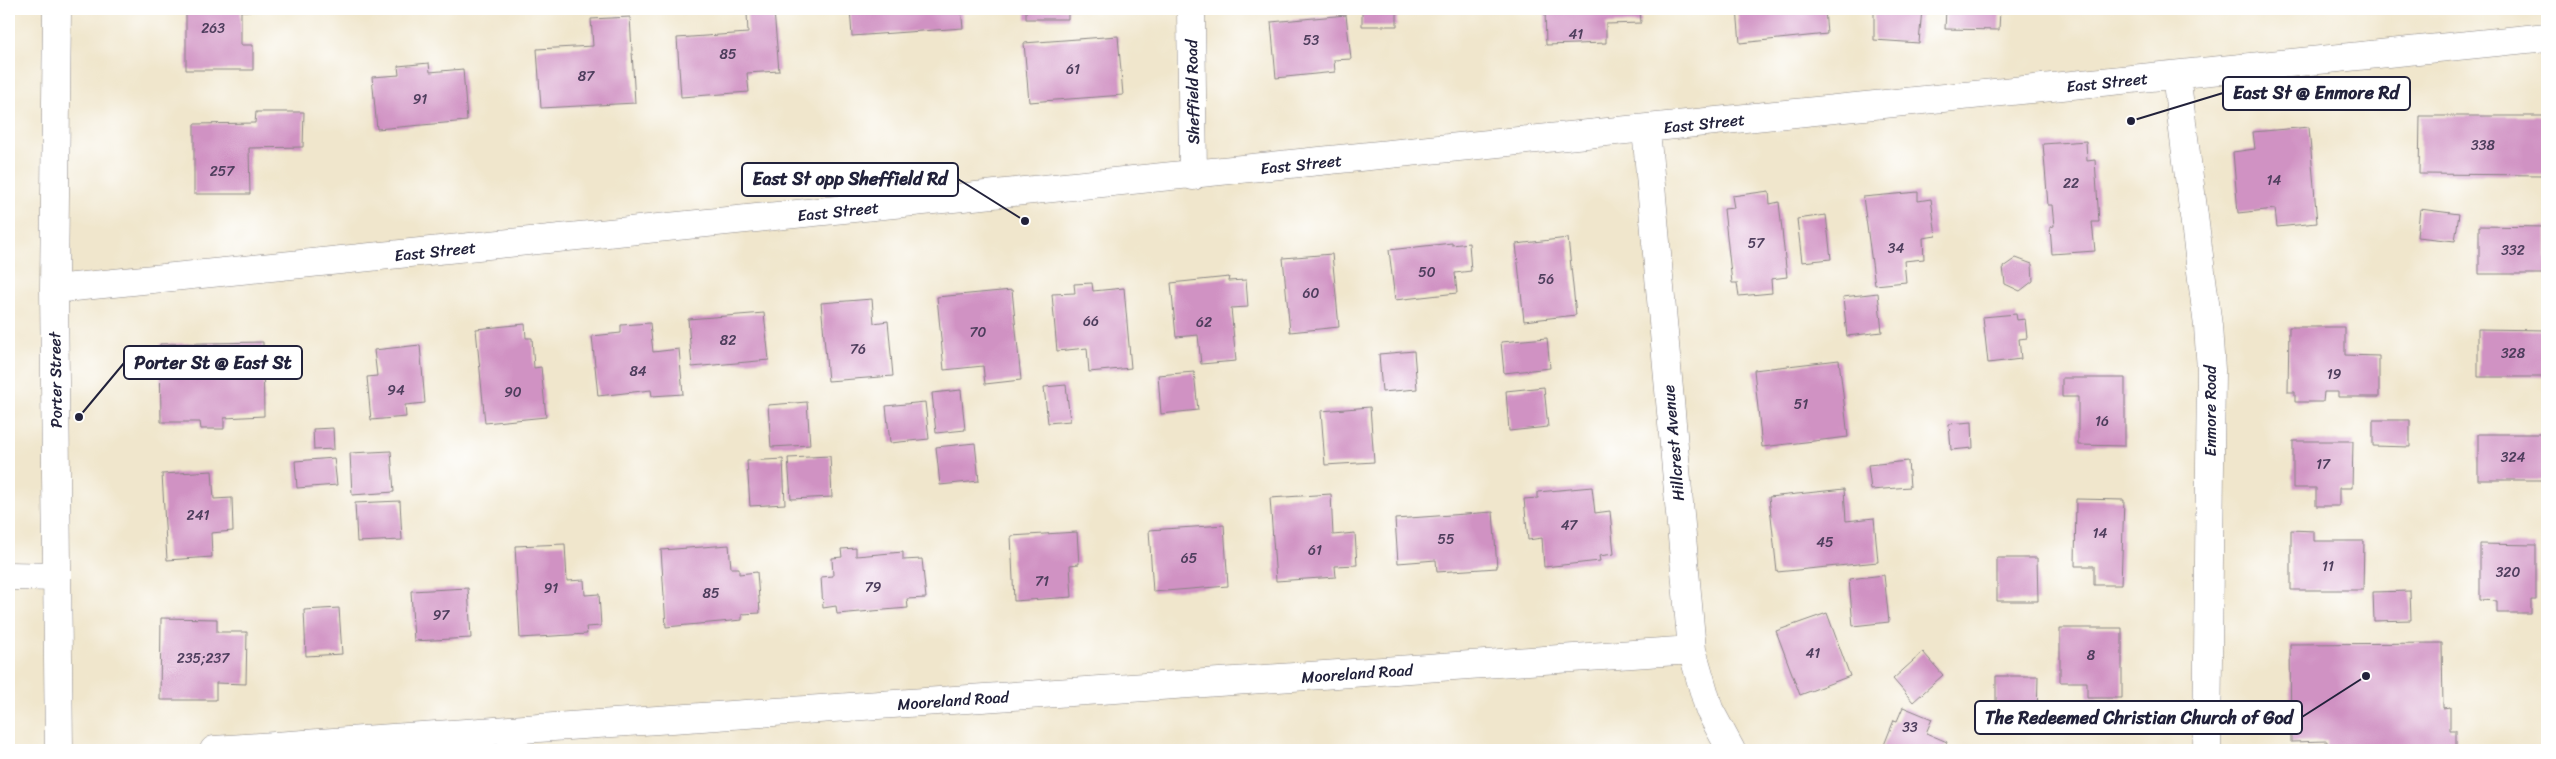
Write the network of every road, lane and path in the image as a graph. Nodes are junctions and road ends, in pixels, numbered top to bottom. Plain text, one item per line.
1 (57, 9) edge
2 (1191, 9) edge
3 (2547, 37) edge
4 (2176, 75) junction
5 (1646, 129) junction
6 (1193, 176) junction
7 (54, 289) junction
8 (9, 576) edge
9 (57, 577) junction
10 (1692, 650) junction
11 (59, 750) edge
12 (214, 750) edge
13 (1731, 750) edge
14 (2207, 750) edge

1 - 7 street, Porter Street
2 - 6 street, Sheffield Road
3 - 4 street, East Street
4 - 5 street, East Street
4 - 14 street, Enmore Road
5 - 6 street, East Street
5 - 10 street, Hillcrest Avenue
6 - 7 street, East Street
7 - 9 street, Porter Street
8 - 9 street
9 - 11 street, Porter Street
10 - 12 street, Mooreland Road
10 - 13 street, Hillcrest Avenue

